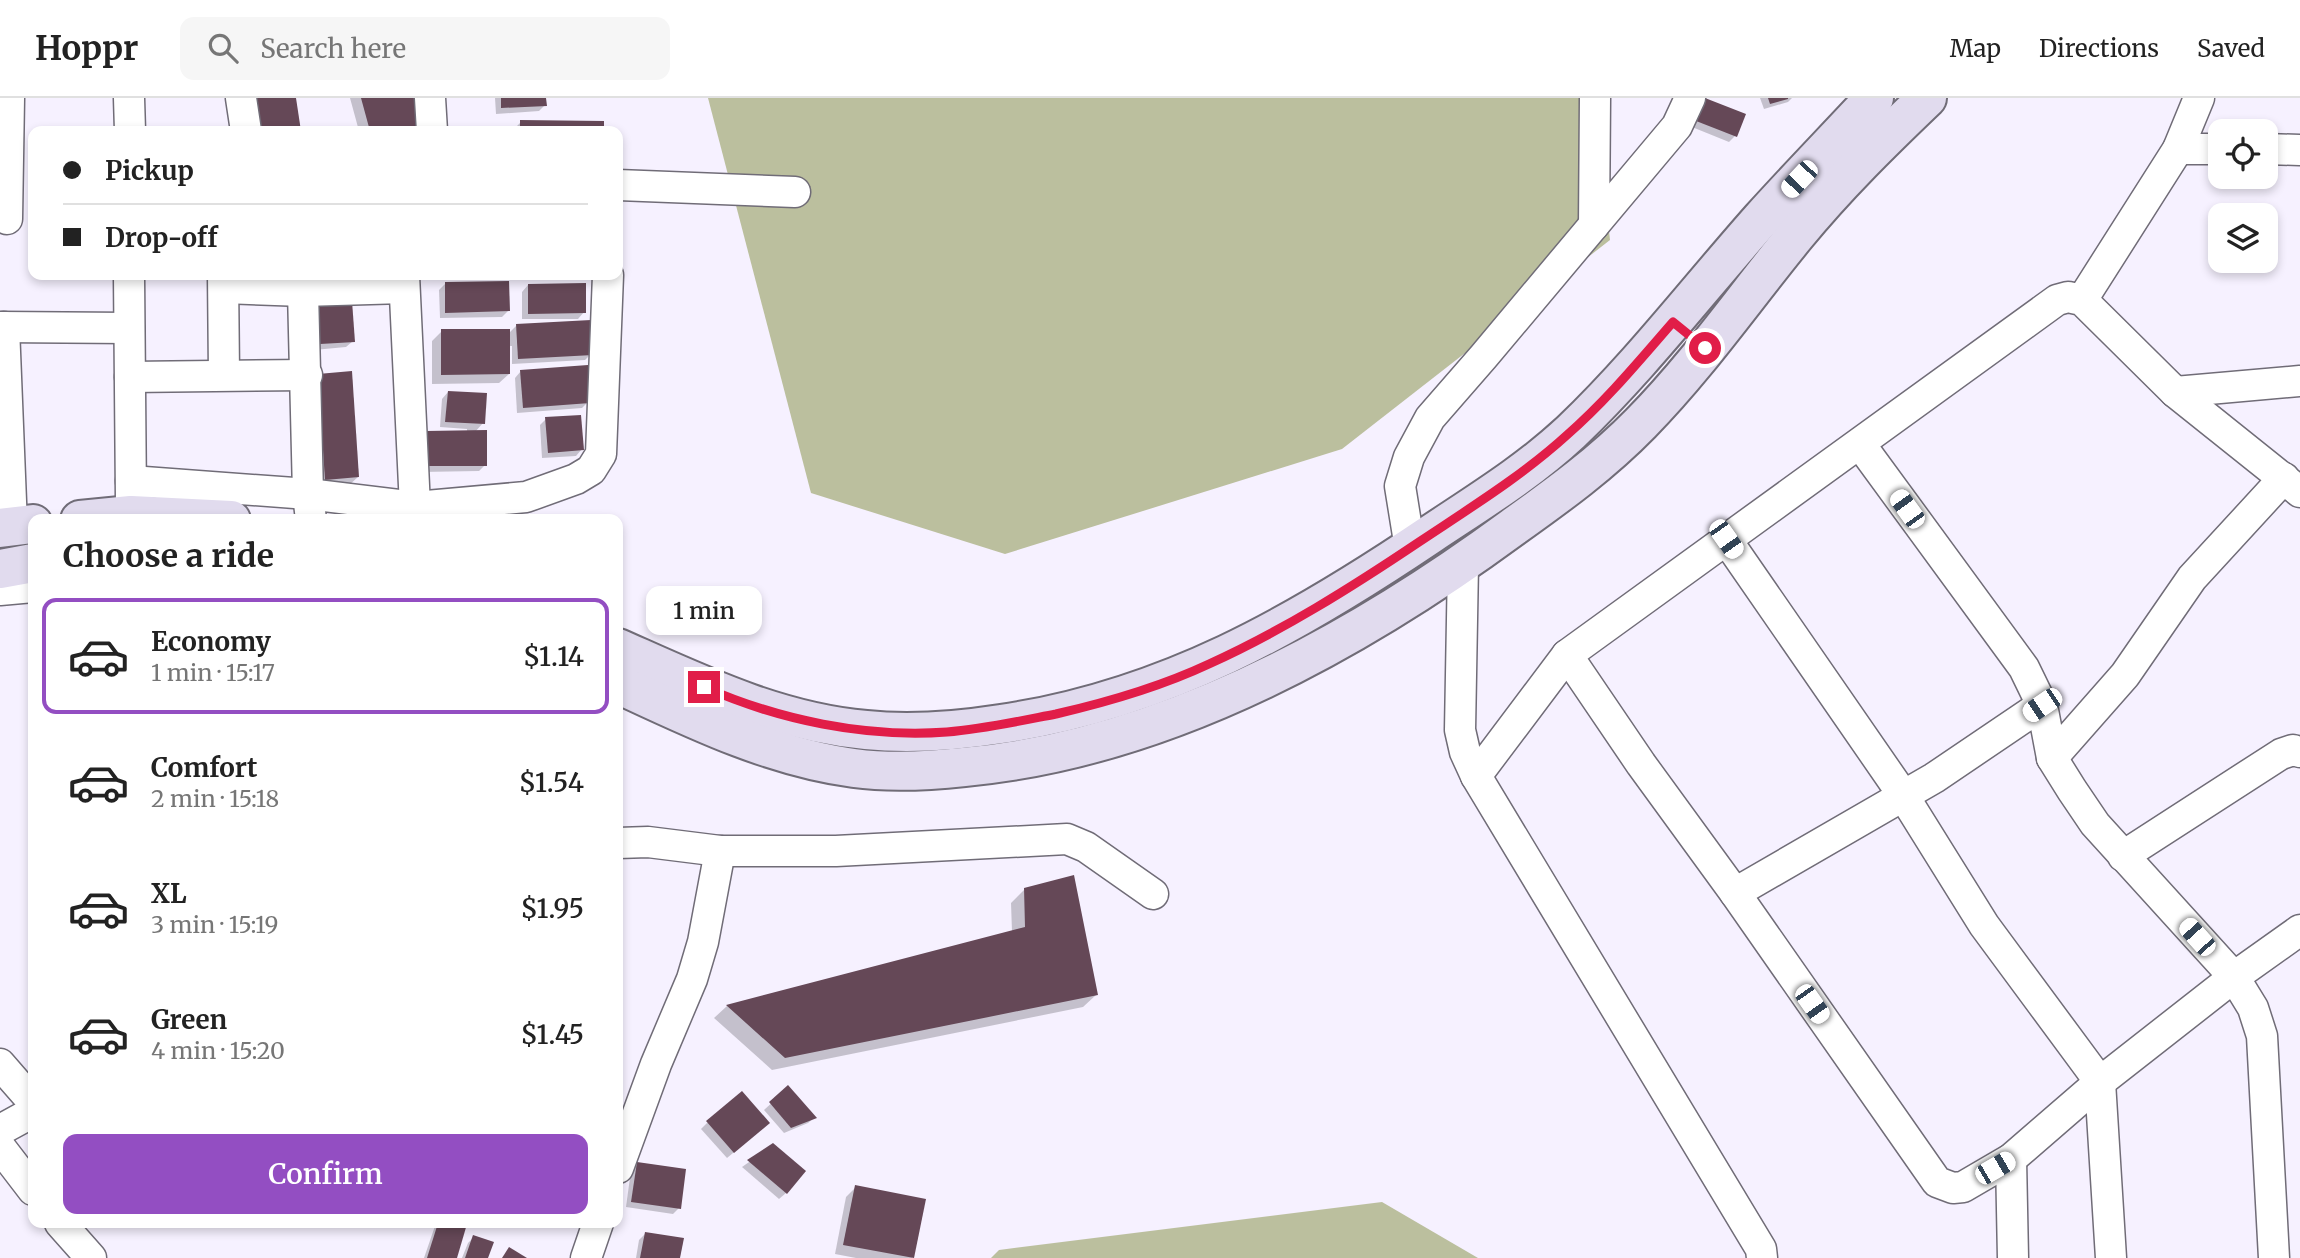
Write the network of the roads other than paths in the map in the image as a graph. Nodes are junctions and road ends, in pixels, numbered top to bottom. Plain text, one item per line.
1 (129, 98) edge
2 (240, 98) edge
3 (430, 98) edge
4 (1595, 98) edge
5 (1690, 98) edge
6 (1874, 98) edge
7 (1927, 98) edge
8 (2199, 98) edge
9 (6, 103) edge
10 (130, 126) edge
11 (245, 126) edge
12 (432, 126) edge
13 (2178, 149) junction
14 (2208, 149) edge
15 (2278, 149) edge
16 (2300, 150) edge
17 (623, 185) edge
18 (795, 192) dead end
19 (13, 219) edge
20 (1594, 225) junction
21 (129, 280) edge
22 (608, 280) edge
23 (223, 281) edge
24 (404, 281) edge
25 (303, 292) junction
26 (2082, 300) junction
27 (1673, 322) junction
28 (2, 327) edge
29 (129, 328) junction
30 (1705, 348) junction
31 (224, 375) junction
32 (307, 375) junction
33 (130, 377) junction
34 (2300, 381) edge
35 (2175, 392) junction
36 (3, 395) edge
37 (1860, 444) junction
38 (2292, 485) edge
39 (131, 498) junction
40 (309, 507) edge
41 (414, 513) edge
42 (94, 514) edge
43 (204, 514) edge
44 (15, 526) edge
45 (1726, 539) junction
46 (1401, 554) junction
47 (28, 564) edge
48 (1463, 564) junction
49 (0, 569) edge
50 (28, 587) edge
51 (0, 590) edge
52 (623, 650) edge
53 (1567, 655) junction
54 (623, 686) edge
55 (2042, 705) junction
56 (1103, 722) junction
57 (2300, 752) edge
58 (2052, 758) junction
59 (1476, 776) junction
60 (1903, 795) junction
61 (623, 843) edge
62 (720, 851) junction
63 (2123, 856) junction
64 (1735, 893) junction
65 (1153, 894) dead end
66 (2300, 930) edge
67 (2234, 977) junction
68 (0, 1065) edge
69 (2100, 1082) junction
70 (28, 1096) edge
71 (28, 1115) edge
72 (0, 1130) edge
73 (0, 1147) edge
74 (623, 1154) edge
75 (2011, 1159) junction
76 (28, 1183) edge
77 (64, 1228) edge
78 (596, 1228) edge
79 (91, 1258) edge
80 (586, 1258) edge
81 (1762, 1258) edge
82 (2013, 1258) edge
83 (2111, 1258) edge
84 (2274, 1258) edge

1 - 10 street
2 - 11 street
3 - 12 street
4 - 20 street
5 - 20 street
6 - 27 main road
7 - 30 main road
8 - 13 street
9 - 19 street
13 - 14 street
13 - 26 street
15 - 16 street
17 - 18 street
20 - 46 street
21 - 29 street
22 - 41 street
23 - 25 street
23 - 31 street
24 - 25 street
24 - 41 street
25 - 32 street
26 - 35 street
26 - 37 street
27 - 30 main road
27 - 46 main road
28 - 29 street
28 - 36 street
29 - 33 street
30 - 48 main road
31 - 32 street
31 - 33 street
32 - 40 street
33 - 39 street
34 - 35 street
35 - 38 street
36 - 44 street
37 - 45 street
37 - 55 street
38 - 58 street
39 - 40 street
39 - 42 main road
39 - 43 main road
40 - 41 street
45 - 53 street
45 - 60 street
46 - 56 main road
47 - 49 main road
48 - 56 main road
48 - 59 street
50 - 51 street
52 - 56 main road
53 - 59 street
53 - 64 street
54 - 56 main road
55 - 58 street
55 - 60 street
57 - 63 street
58 - 63 street
59 - 81 street
60 - 64 street
60 - 69 street
61 - 62 street
62 - 65 street
62 - 74 street
63 - 67 street
64 - 75 street
66 - 67 street
67 - 69 street
67 - 84 street
68 - 70 street
69 - 75 street
69 - 83 street
71 - 72 street
73 - 76 street
75 - 82 street
77 - 79 street
78 - 80 street

